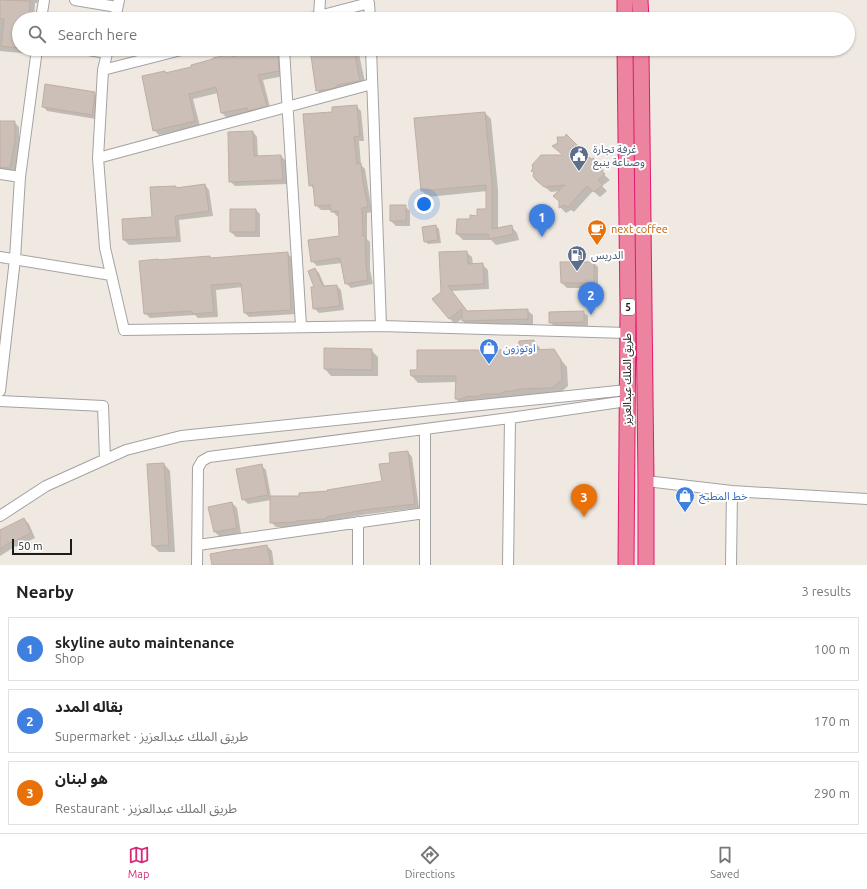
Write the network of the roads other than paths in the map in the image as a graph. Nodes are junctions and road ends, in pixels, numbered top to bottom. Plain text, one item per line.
1 (44, 0) edge
2 (75, 0) edge
3 (320, 0) edge
4 (625, 0) edge
5 (640, 0) edge
6 (118, 4) edge
7 (42, 12) edge
8 (319, 12) edge
9 (334, 12) edge
10 (370, 12) edge
11 (625, 12) edge
12 (640, 12) edge
13 (36, 56) edge
14 (106, 56) edge
15 (158, 56) edge
16 (284, 56) edge
17 (371, 56) edge
18 (625, 56) edge
19 (641, 56) edge
20 (103, 70) junction
21 (372, 84) junction
22 (288, 107) junction
23 (98, 158) junction
24 (0, 174) edge
25 (20, 177) junction
26 (0, 257) edge
27 (16, 260) junction
28 (111, 275) junction
29 (301, 326) junction
30 (381, 326) junction
31 (627, 333) junction
32 (0, 391) edge
33 (627, 395) junction
34 (0, 401) edge
35 (510, 418) junction
36 (425, 429) junction
37 (105, 459) junction
38 (646, 481) junction
39 (732, 491) junction
40 (867, 499) edge
41 (425, 513) junction
42 (0, 516) edge
43 (358, 522) junction
44 (198, 545) junction
45 (198, 565) edge
46 (358, 565) edge
47 (425, 565) edge
48 (508, 565) edge
49 (626, 565) edge
50 (646, 565) edge
51 (732, 565) edge

1 - 7 street
2 - 6 street
3 - 8 street
4 - 11 highway
5 - 12 highway
9 - 10 street
13 - 25 street
14 - 20 street
15 - 20 street
16 - 22 street
17 - 21 street
18 - 31 highway, طريق الملك عبدالعزيز / 5
19 - 38 highway, طريق الملك عبدالعزيز / 5
20 - 23 street
21 - 22 street
21 - 30 street
22 - 23 street
22 - 29 street
23 - 28 street
24 - 25 street
25 - 27 street
26 - 27 street
27 - 28 street
27 - 32 street
28 - 29 street
29 - 30 street
30 - 31 street
31 - 33 highway, طريق الملك عبدالعزيز / 5
33 - 35 street
33 - 37 street
33 - 49 highway, طريق الملك عبدالعزيز / 5
34 - 37 street
35 - 36 street
35 - 48 street
36 - 41 street
36 - 44 street
37 - 42 street
38 - 39 street
38 - 50 highway, طريق الملك عبدالعزيز / 5
39 - 40 street
39 - 51 street
41 - 43 street
41 - 47 street
43 - 44 street
43 - 46 street
44 - 45 street

